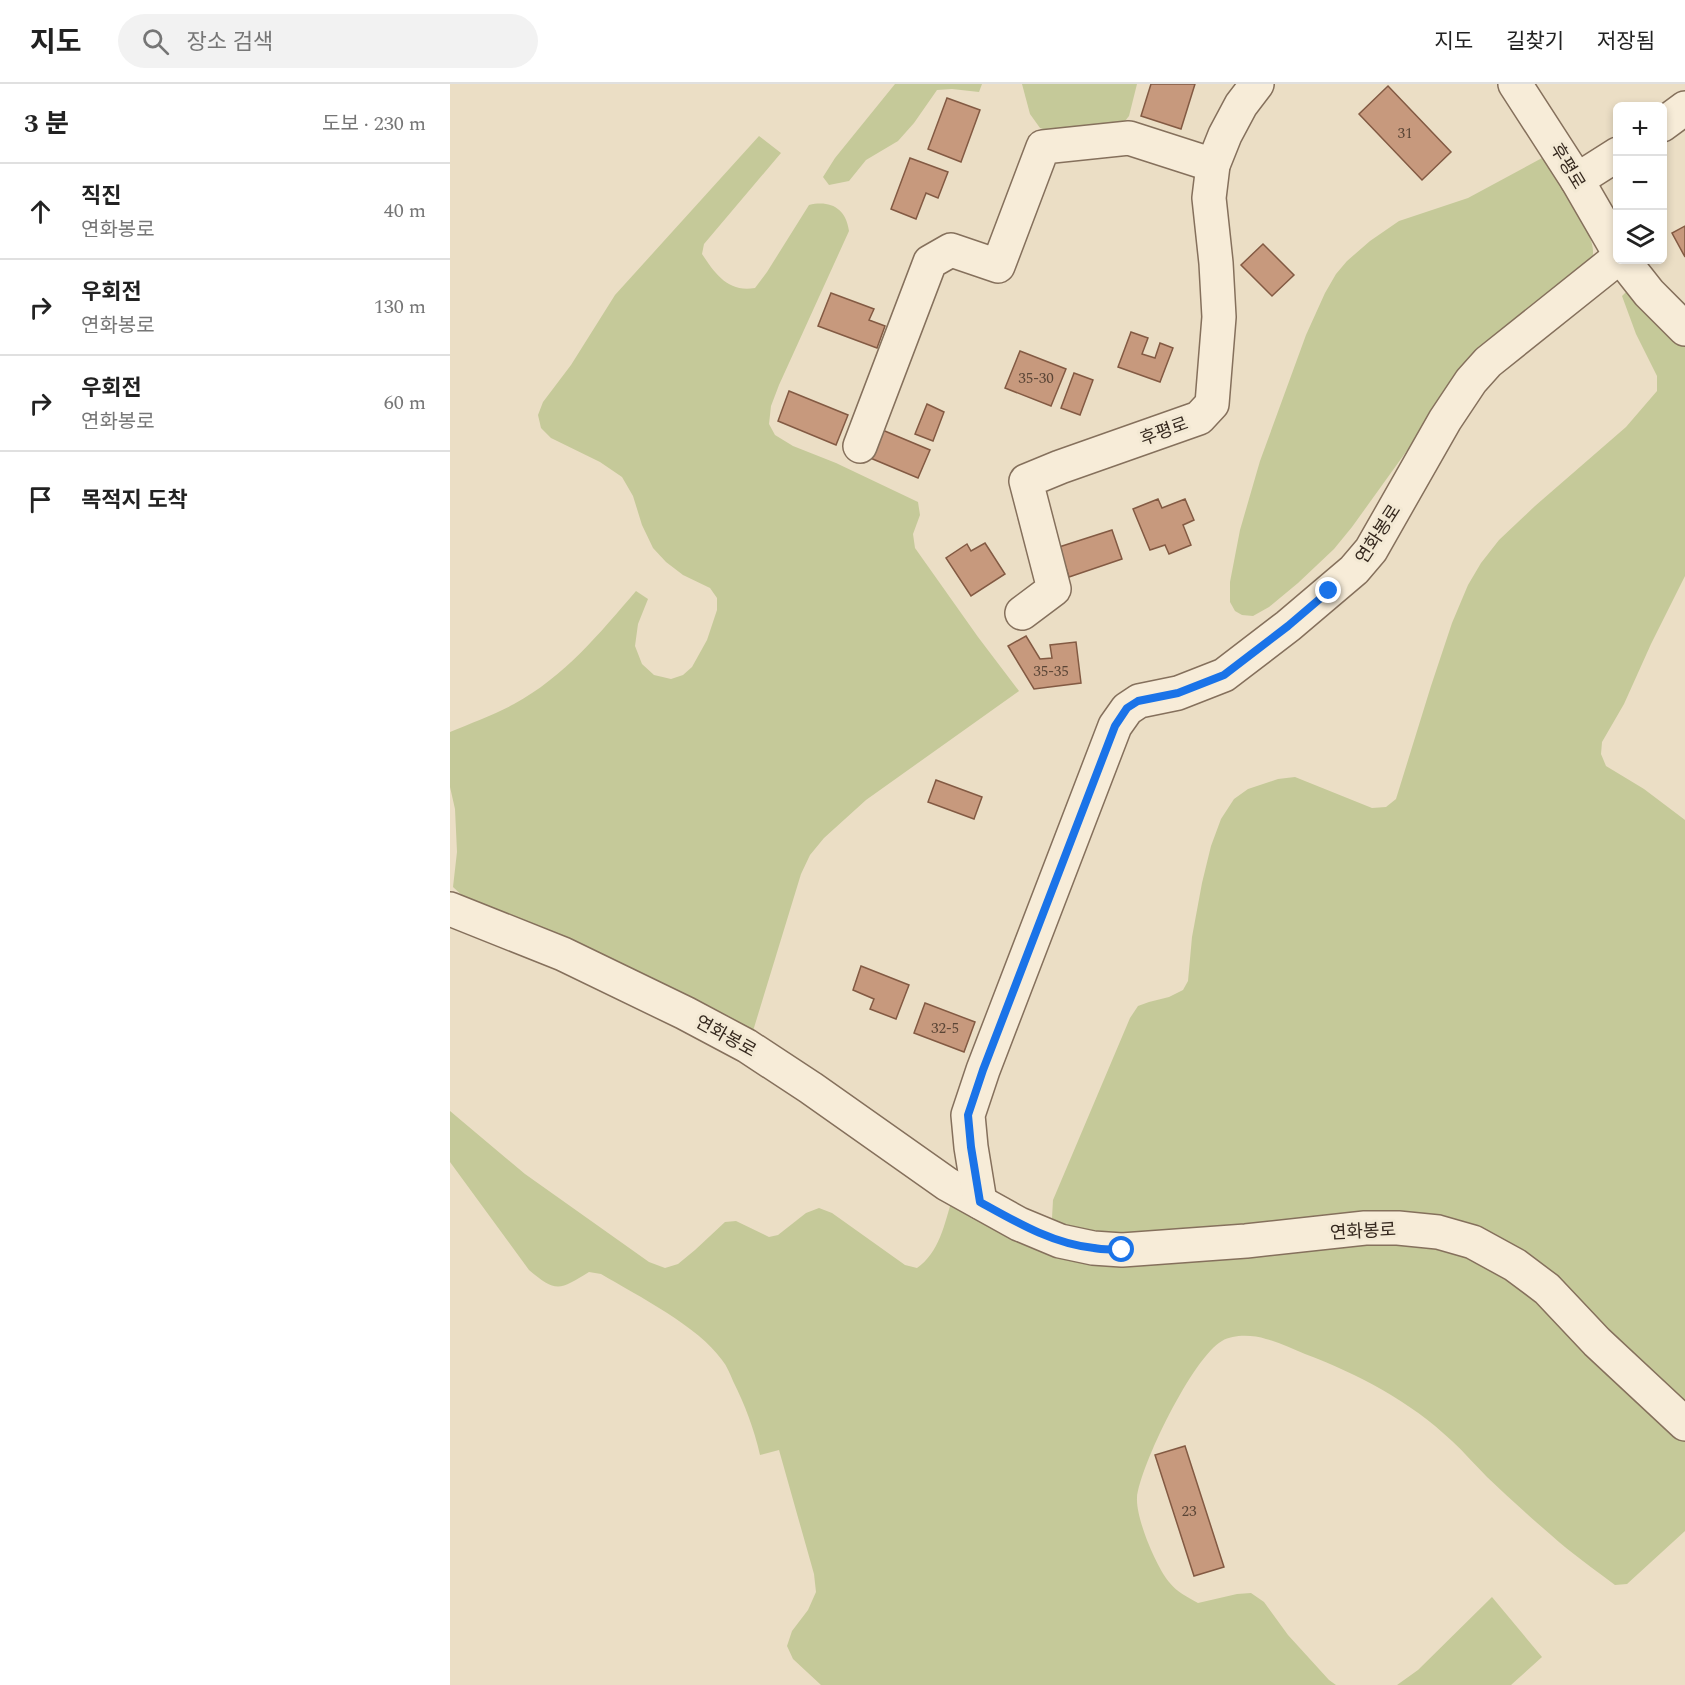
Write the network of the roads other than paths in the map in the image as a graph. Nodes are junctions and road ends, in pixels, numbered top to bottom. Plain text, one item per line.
1 (1257, 84) edge
2 (1515, 84) edge
3 (1685, 108) edge
4 (1667, 121) edge
5 (1614, 156) edge
6 (1213, 165) junction
7 (1577, 180) junction
8 (1613, 244) edge
9 (1613, 261) edge
10 (1626, 264) edge
11 (1685, 329) edge
12 (860, 446) dead end
13 (1022, 613) dead end
14 (450, 909) edge
15 (980, 1202) junction
16 (1685, 1424) edge

1 - 6 street, 후평로
2 - 7 street, 후평로
3 - 4 street
5 - 7 street
6 - 12 street
6 - 13 street, 후평로
7 - 8 street, 후평로
9 - 15 street, 연화봉로
10 - 11 street
14 - 15 street, 연화봉로
15 - 16 street, 연화봉로

